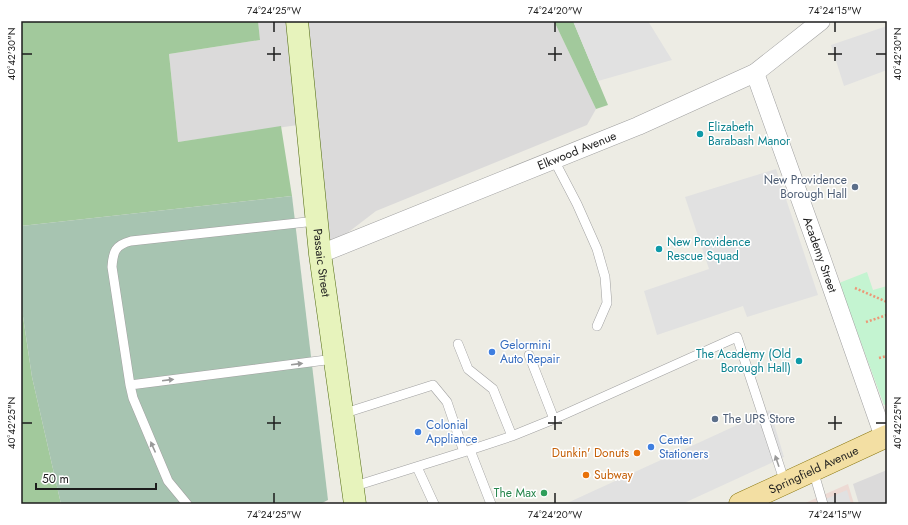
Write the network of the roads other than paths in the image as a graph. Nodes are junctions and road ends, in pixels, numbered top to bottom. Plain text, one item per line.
1 (297, 21) edge
2 (821, 21) edge
3 (755, 74) junction
4 (554, 160) junction
5 (316, 221) junction
6 (320, 254) junction
7 (597, 326) dead end
8 (458, 344) dead end
9 (529, 355) dead end
10 (334, 359) junction
11 (130, 385) junction
12 (342, 414) junction
13 (554, 419) junction
14 (512, 436) junction
15 (885, 437) edge
16 (467, 451) junction
17 (417, 467) junction
18 (813, 470) junction
19 (785, 483) junction
20 (353, 496) edge
21 (187, 504) edge
22 (434, 504) edge
23 (491, 504) edge
24 (740, 504) edge
25 (823, 504) edge

1 - 5 main road, Passaic Street
2 - 3 street, Elkwood Avenue
3 - 4 street, Elkwood Avenue
3 - 15 street, Academy Street
4 - 6 street, Elkwood Avenue
4 - 7 lane
5 - 6 main road, Passaic Street
5 - 11 lane
6 - 10 main road, Passaic Street
8 - 14 lane
9 - 13 lane
11 -> 10 lane
10 - 12 main road, Passaic Street
21 -> 11 lane
12 - 16 lane
12 - 20 main road, Passaic Street
13 - 14 lane
19 -> 13 lane
14 - 16 lane
15 - 18 main road, Springfield Avenue
16 - 17 lane
16 - 23 lane
17 - 20 lane
17 - 22 lane
18 - 19 main road, Springfield Avenue
18 - 25 lane
19 - 24 main road, Springfield Avenue

